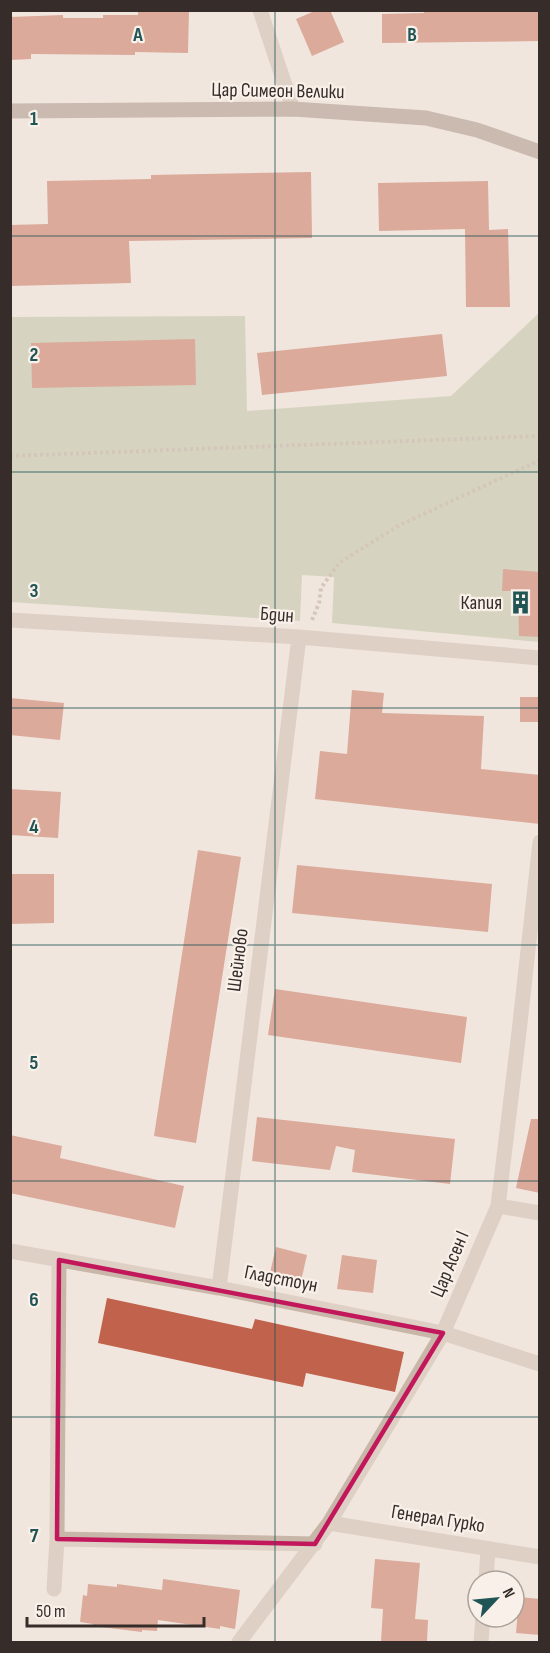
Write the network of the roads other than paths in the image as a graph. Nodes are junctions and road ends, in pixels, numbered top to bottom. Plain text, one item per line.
1 (260, 10) edge
2 (293, 109) junction
3 (10, 111) edge
4 (540, 152) edge
5 (10, 620) edge
6 (299, 637) junction
7 (540, 658) edge
8 (540, 842) edge
9 (498, 1206) junction
10 (540, 1214) edge
11 (10, 1251) edge
12 (59, 1260) junction
13 (219, 1288) junction
14 (443, 1333) junction
15 (540, 1364) edge
16 (329, 1523) junction
17 (57, 1539) junction
18 (315, 1544) junction
19 (488, 1549) junction
20 (540, 1557) edge
21 (487, 1569) edge
22 (54, 1589) dead end
23 (238, 1642) edge

1 - 2 street
2 - 3 main road, Цар Симеон Велики
2 - 4 main road, Цар Симеон Велики
5 - 6 street, Бдин
6 - 7 street, Бдин
6 - 13 street, Шейново
8 - 9 street, Цар Асен I
9 - 10 street
9 - 14 street, Цар Асен I
11 - 12 street, Гладстоун
12 - 13 street, Гладстоун
12 - 17 street
13 - 14 street, Гладстоун
14 - 15 street, Гладстоун
14 - 16 street, Цар Асен I
16 - 18 street, Цар Асен I
16 - 19 street, Генерал Гурко
17 - 18 street
17 - 22 street
18 - 23 street, Цар Асен I
19 - 20 street, Генерал Гурко
19 - 21 street

